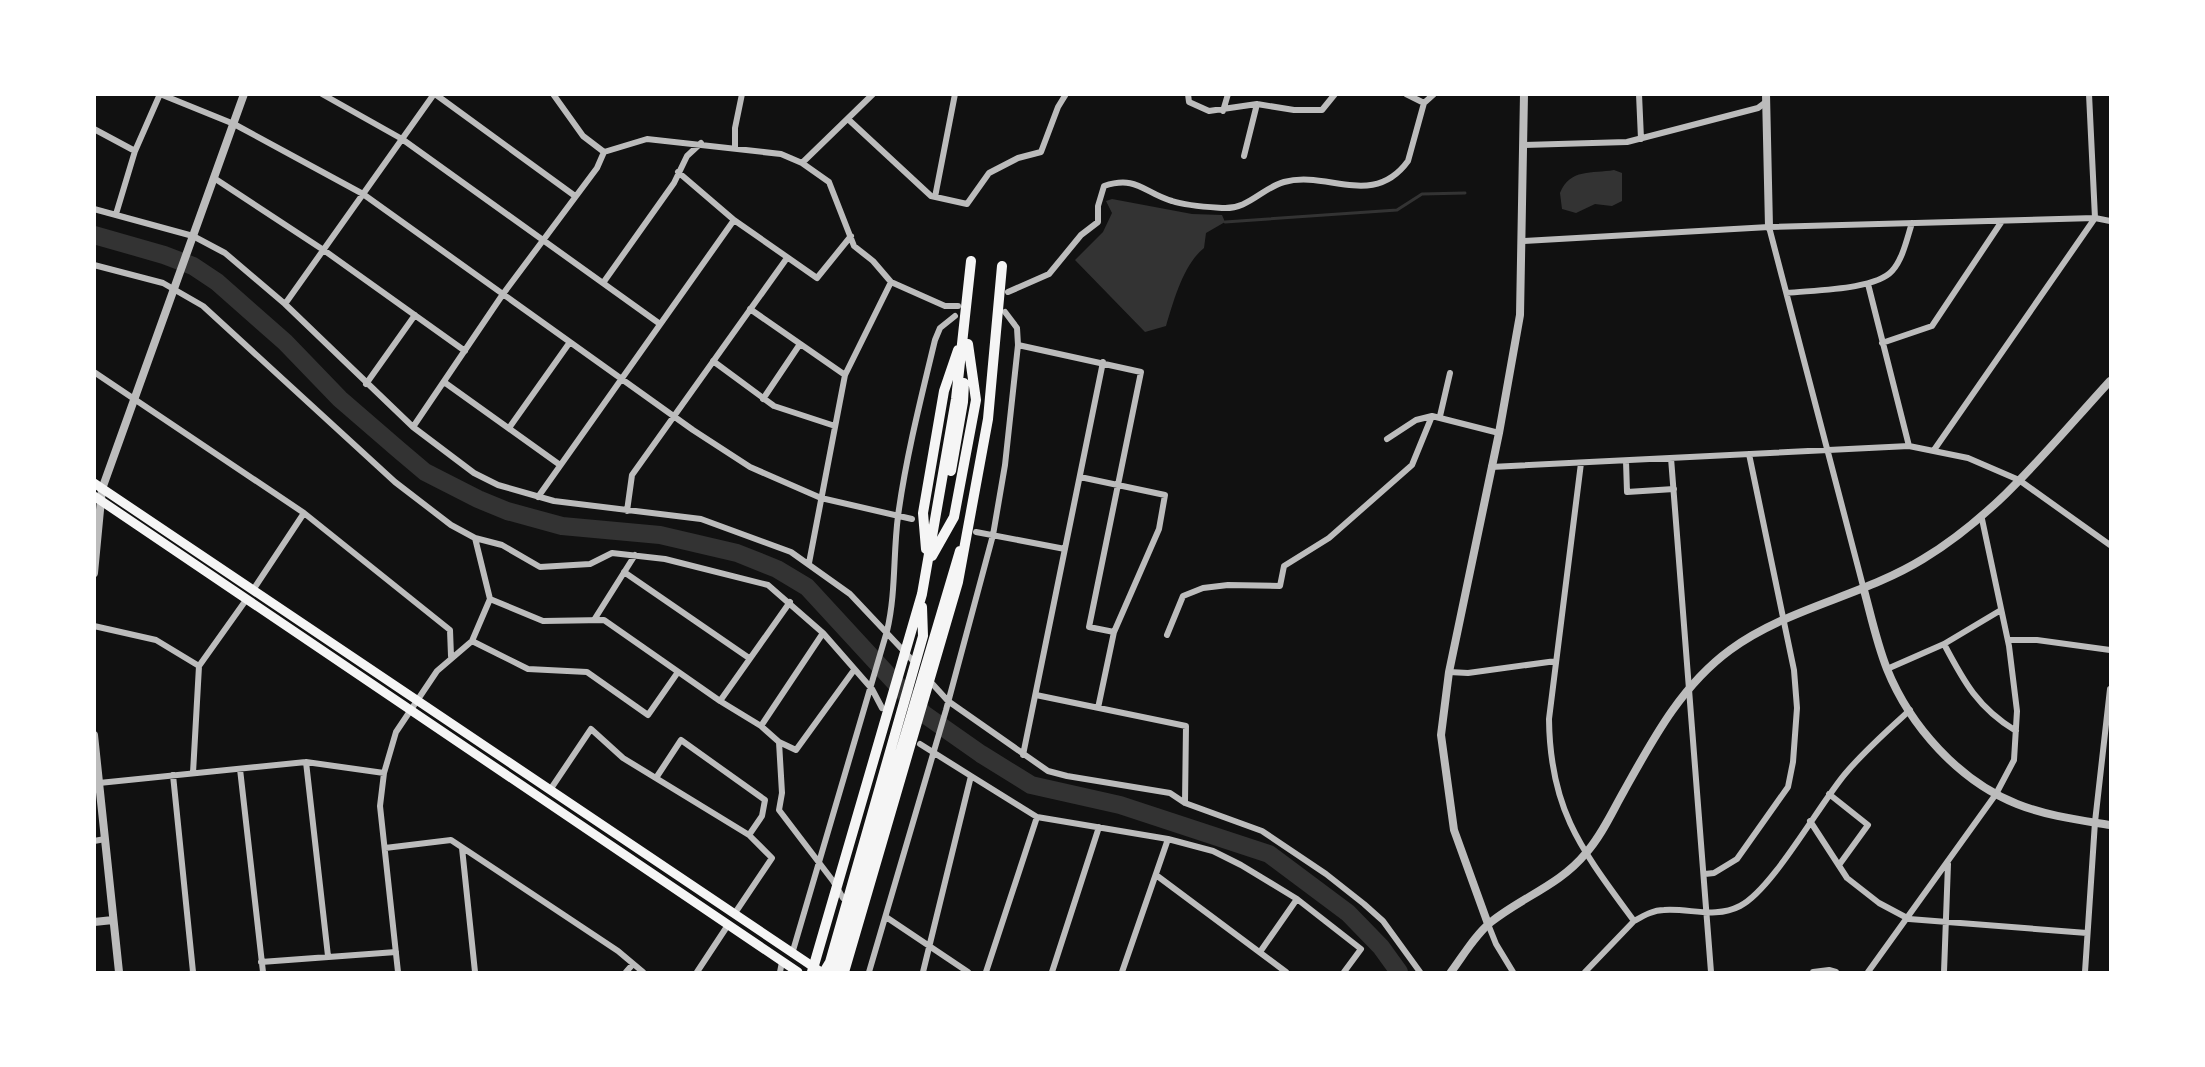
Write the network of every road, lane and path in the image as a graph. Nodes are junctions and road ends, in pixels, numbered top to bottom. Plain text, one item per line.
1 (160, 94) edge
2 (244, 94) edge
3 (322, 94) edge
4 (435, 94) edge
5 (553, 94) edge
6 (742, 94) edge
7 (873, 94) edge
8 (955, 94) edge
9 (1066, 94) edge
10 (1188, 94) edge
11 (1228, 94) edge
12 (1335, 94) edge
13 (1406, 94) edge
14 (1434, 94) edge
15 (1524, 94) edge
16 (1639, 94) edge
17 (2090, 94) edge
18 (1766, 98) edge
19 (1424, 103) junction
20 (1257, 104) junction
21 (1223, 111) junction
22 (849, 120) junction
23 (234, 124) junction
24 (94, 129) edge
25 (1641, 138) junction
26 (402, 139) junction
27 (702, 143) junction
28 (1524, 145) junction
29 (735, 148) junction
30 (135, 151) junction
31 (604, 152) junction
32 (1244, 156) dead end
33 (802, 163) junction
34 (678, 172) junction
35 (214, 178) junction
36 (363, 194) junction
37 (574, 196) junction
38 (934, 197) junction
39 (94, 209) edge
40 (116, 214) junction
41 (2095, 218) junction
42 (734, 220) junction
43 (2002, 221) junction
44 (2110, 221) edge
45 (1912, 223) junction
46 (1769, 227) junction
47 (850, 236) junction
48 (193, 238) junction
49 (544, 240) junction
50 (1522, 240) junction
51 (325, 251) junction
52 (787, 258) junction
53 (971, 261) dead end
54 (94, 265) edge
55 (1002, 266) dead end
56 (891, 282) junction
57 (603, 283) junction
58 (1868, 284) junction
59 (175, 288) junction
60 (1008, 292) dead end
61 (1787, 293) junction
62 (503, 294) junction
63 (285, 303) junction
64 (945, 306) junction
65 (958, 306) dead end
66 (750, 309) junction
67 (1005, 312) dead end
68 (415, 315) junction
69 (660, 324) junction
70 (965, 329) junction
71 (570, 342) junction
72 (1882, 343) junction
73 (800, 344) junction
74 (1018, 345) junction
75 (465, 351) junction
76 (713, 361) junction
77 (1103, 362) junction
78 (94, 372) edge
79 (1450, 374) dead end
80 (845, 375) junction
81 (622, 378) junction
82 (2110, 381) edge
83 (444, 382) junction
84 (366, 384) junction
85 (135, 399) junction
86 (763, 399) junction
87 (675, 415) junction
88 (1432, 416) junction
89 (1440, 416) junction
90 (413, 426) junction
91 (835, 426) junction
92 (509, 428) junction
93 (1498, 433) junction
94 (1387, 439) dead end
95 (1909, 446) junction
96 (1934, 450) junction
97 (1827, 451) junction
98 (1749, 454) junction
99 (1671, 458) junction
100 (1626, 461) junction
101 (1581, 463) junction
102 (560, 465) junction
103 (1491, 467) junction
104 (1080, 477) junction
105 (2019, 480) junction
106 (1118, 485) junction
107 (98, 486) edge
108 (1674, 489) junction
109 (538, 497) junction
110 (98, 498) edge
111 (821, 498) junction
112 (627, 511) junction
113 (304, 513) junction
114 (898, 516) junction
115 (912, 519) dead end
116 (1982, 519) junction
117 (972, 533) junction
118 (993, 535) junction
119 (475, 538) junction
120 (2110, 545) edge
121 (1065, 549) junction
122 (635, 555) junction
123 (95, 558) edge
124 (809, 563) junction
125 (927, 565) junction
126 (624, 572) junction
127 (94, 573) edge
128 (253, 590) junction
129 (1864, 590) junction
130 (922, 594) junction
131 (490, 598) junction
132 (246, 600) junction
133 (790, 602) junction
134 (2001, 610) junction
135 (594, 620) junction
136 (1784, 621) junction
137 (94, 626) edge
138 (887, 631) junction
139 (1114, 632) junction
140 (823, 633) junction
141 (1167, 635) dead end
142 (933, 638) junction
143 (2008, 640) junction
144 (472, 641) junction
145 (1944, 644) junction
146 (2110, 650) edge
147 (451, 656) junction
148 (749, 658) junction
149 (1556, 661) junction
150 (199, 666) junction
151 (1887, 669) junction
152 (854, 670) junction
153 (678, 672) junction
154 (1449, 672) junction
155 (872, 689) junction
156 (1689, 690) junction
157 (2110, 690) edge
158 (1036, 695) junction
159 (417, 699) junction
160 (720, 701) junction
161 (948, 701) junction
162 (882, 708) dead end
163 (1098, 708) junction
164 (410, 710) junction
165 (1910, 710) junction
166 (761, 726) junction
167 (2016, 731) junction
168 (94, 735) edge
169 (779, 742) junction
170 (920, 744) dead end
171 (934, 752) junction
172 (1023, 755) junction
173 (306, 762) junction
174 (240, 769) junction
175 (193, 773) junction
176 (384, 773) junction
177 (173, 776) junction
178 (971, 776) junction
179 (656, 778) junction
180 (99, 783) junction
181 (550, 789) junction
182 (1829, 794) junction
183 (1996, 794) junction
184 (1185, 803) junction
185 (1037, 818) junction
186 (1810, 821) junction
187 (2095, 822) junction
188 (2110, 825) edge
189 (1099, 827) junction
190 (749, 835) junction
191 (105, 839) junction
192 (1168, 839) junction
193 (94, 841) edge
194 (385, 848) junction
195 (462, 848) junction
196 (1586, 854) junction
197 (1948, 863) junction
198 (1839, 865) junction
199 (820, 867) junction
200 (1156, 874) junction
201 (1705, 874) junction
202 (843, 898) dead end
203 (1298, 899) junction
204 (735, 913) junction
205 (1707, 914) junction
206 (886, 917) junction
207 (1909, 919) junction
208 (113, 920) junction
209 (1634, 921) junction
210 (94, 922) edge
211 (1948, 922) junction
212 (1488, 924) junction
213 (728, 925) junction
214 (2087, 933) junction
215 (839, 944) junction
216 (929, 946) junction
217 (396, 952) junction
218 (1260, 952) junction
219 (792, 954) junction
220 (328, 956) junction
221 (261, 962) junction
222 (782, 962) junction
223 (633, 964) junction
224 (119, 972) edge
225 (194, 972) edge
226 (263, 972) edge
227 (398, 972) edge
228 (475, 972) edge
229 (626, 972) edge
230 (643, 972) edge
231 (697, 972) edge
232 (780, 972) edge
233 (798, 972) edge
234 (812, 972) edge
235 (822, 972) edge
236 (835, 972) edge
237 (844, 972) edge
238 (869, 972) edge
239 (923, 972) edge
240 (968, 972) edge
241 (986, 972) edge
242 (1052, 972) edge
243 (1122, 972) edge
244 (1286, 972) edge
245 (1344, 972) edge
246 (1420, 972) edge
247 (1451, 972) edge
248 (1513, 972) edge
249 (1585, 972) edge
250 (1711, 972) edge
251 (1813, 972) edge
252 (1836, 972) edge
253 (1868, 972) edge
254 (1944, 972) edge
255 (2085, 972) edge

1 - 23 street
1 - 30 street
2 - 23 street
3 - 26 street
4 - 26 street
4 - 37 street
5 - 31 street
6 - 29 street
7 - 22 street
8 - 38 street
9 - 38 street
10 - 21 street
11 - 21 street
12 - 20 street
13 - 19 street
14 - 19 street
15 - 28 street
16 - 25 street
17 - 41 street
18 - 25 street
18 - 46 street
19 - 60 street
20 - 21 street
20 - 32 street
22 - 33 street
22 - 38 street
23 - 35 street
23 - 36 street
24 - 30 street
25 - 28 street
26 - 36 street
26 - 49 street
27 - 29 street
27 - 31 street
27 - 34 street
28 - 50 street
29 - 33 street
30 - 40 street
31 - 37 street
33 - 47 street
34 - 42 street
34 - 57 street
35 - 48 street
35 - 51 street
36 - 51 street
36 - 62 street
37 - 49 street
39 - 40 street
40 - 48 street
41 - 43 street
41 - 44 street
41 - 96 street
42 - 52 street
42 - 69 street
43 - 45 street
43 - 72 street
45 - 46 street
45 - 58 street
46 - 50 street
46 - 61 street
47 - 52 street
47 - 56 street
48 - 59 street
48 - 63 street
49 - 57 street
49 - 62 street
50 - 93 street
51 - 63 street
51 - 68 street
52 - 66 street
53 - 70 highway
54 - 59 street
55 - 117 highway
56 - 64 street
56 - 80 street
57 - 69 street
58 - 61 street
58 - 72 street
59 - 85 street
59 - 119 street
61 - 97 street
62 - 71 street
62 - 75 street
63 - 84 street
64 - 65 street
64 - 114 street
66 - 73 street
66 - 76 street
67 - 74 street
68 - 75 street
68 - 84 street
69 - 81 street
70 - 125 highway
70 - 125 highway
71 - 81 street
71 - 92 street
72 - 95 street
73 - 80 street
73 - 86 street
74 - 77 street
74 - 118 street
75 - 83 street
76 - 86 street
76 - 87 street
77 - 104 street
77 - 106 street
78 - 85 street
79 - 89 street
80 - 91 street
81 - 87 street
81 - 102 street
82 - 105 street
83 - 90 street
83 - 92 street
84 - 90 street
85 - 107 street
85 - 113 street
86 - 91 street
87 - 111 street
87 - 112 street
88 - 89 street
88 - 94 street
88 - 141 street
89 - 93 street
90 - 109 street
91 - 111 street
92 - 102 street
93 - 103 street
95 - 96 street
95 - 97 street
96 - 105 street
97 - 98 street
97 - 129 street
98 - 99 street
98 - 136 street
99 - 100 street
99 - 108 street
100 - 101 street
100 - 108 street
101 - 103 street
101 - 149 street
102 - 109 street
103 - 154 street
104 - 106 street
104 - 121 street
105 - 116 street
105 - 120 street
106 - 139 street
106 - 139 street
107 - 110 street
107 - 128 main road
108 - 156 street
109 - 112 street
110 - 123 street
110 - 132 main road
111 - 114 street
111 - 124 street
112 - 124 street
113 - 128 street
113 - 147 street
114 - 115 street
114 - 138 street
116 - 129 street
116 - 134 street
117 - 118 street
117 - 142 highway
118 - 121 street
118 - 161 street
119 - 122 street
119 - 131 street
121 - 158 street
122 - 126 street
122 - 133 street
123 - 127 street
124 - 138 street
125 - 130 highway
126 - 135 street
126 - 148 street
128 - 159 main road
129 - 136 street
129 - 151 street
130 - 142 highway
130 - 234 highway
131 - 135 street
131 - 144 street
132 - 150 street
132 - 164 main road
133 - 140 street
133 - 148 street
134 - 143 street
134 - 145 street
135 - 153 street
136 - 156 street
136 - 201 street
137 - 150 street
138 - 155 street
138 - 161 street
139 - 163 street
140 - 152 street
140 - 166 street
142 - 215 highway
142 - 237 highway
143 - 146 street
143 - 167 street
144 - 147 street
144 - 153 street
145 - 151 street
145 - 167 street
147 - 159 street
148 - 160 street
149 - 154 street
149 - 196 street
150 - 175 street
151 - 165 street
152 - 155 street
152 - 169 street
153 - 160 street
154 - 212 street
155 - 162 street
155 - 199 street
156 - 196 street
156 - 201 street
157 - 187 street
158 - 163 street
158 - 172 street
159 - 164 street
159 - 181 main road
160 - 166 street
161 - 171 street
161 - 172 street
163 - 184 street
164 - 176 street
164 - 213 main road
165 - 182 street
165 - 183 street
166 - 169 street
167 - 183 street
168 - 180 street
169 - 199 street
170 - 171 street
171 - 178 street
171 - 206 street
172 - 184 street
173 - 174 street
173 - 176 street
173 - 220 street
174 - 175 street
174 - 221 street
175 - 177 street
176 - 194 street
177 - 180 street
177 - 225 street
178 - 185 street
178 - 216 street
179 - 181 street
179 - 190 street
179 - 190 street
180 - 191 street
181 - 204 main road
182 - 186 street
182 - 198 street
183 - 187 street
183 - 197 street
184 - 246 street
185 - 189 street
185 - 241 street
186 - 198 street
186 - 205 street
187 - 188 street
187 - 214 street
189 - 192 street
189 - 242 street
190 - 204 street
191 - 193 street
191 - 208 street
192 - 200 street
192 - 203 street
194 - 195 street
194 - 217 street
195 - 223 street
195 - 228 street
196 - 209 street
196 - 212 street
197 - 207 street
197 - 211 street
198 - 207 street
199 - 202 street
199 - 219 street
200 - 218 street
200 - 243 street
201 - 205 street
203 - 218 street
203 - 245 street
204 - 219 main road
205 - 209 street
205 - 250 street
206 - 216 street
206 - 238 street
207 - 211 street
207 - 253 street
208 - 210 street
208 - 224 street
209 - 249 street
211 - 214 street
211 - 254 street
212 - 247 street
212 - 248 street
213 - 222 main road
213 - 231 street
214 - 255 street
215 - 235 highway
215 - 236 highway
216 - 239 street
216 - 240 street
217 - 220 street
217 - 227 street
218 - 244 street
219 - 235 main road
220 - 221 street
221 - 226 street
222 - 232 street
222 - 233 main road
223 - 229 street
223 - 230 street
251 - 252 street

